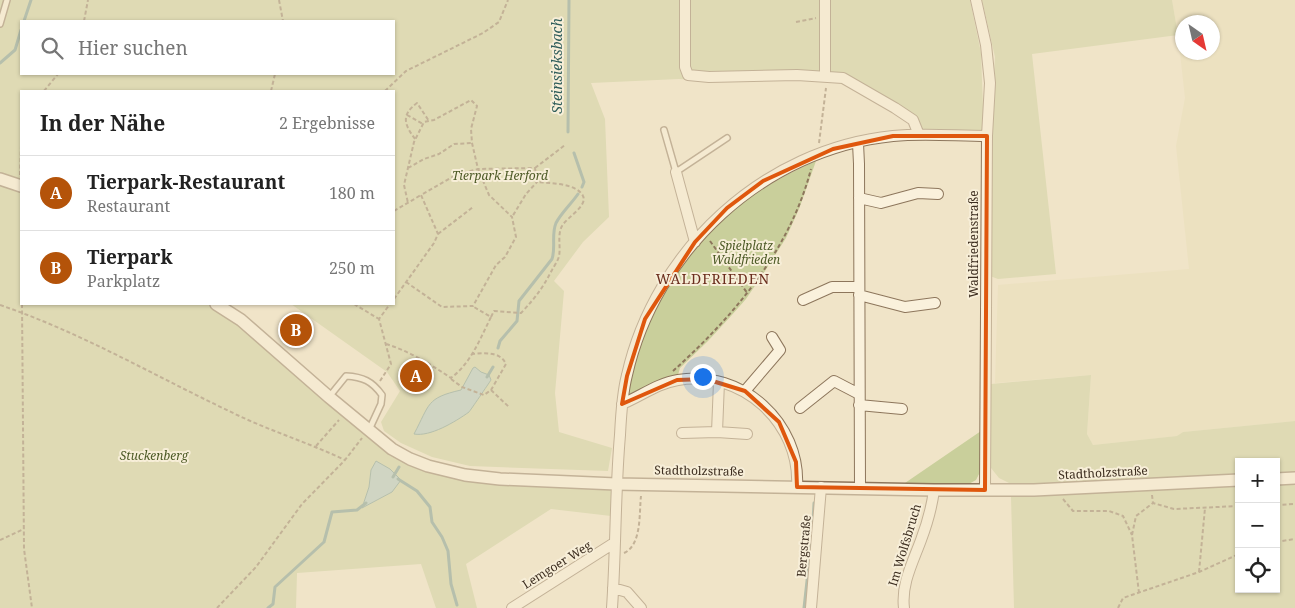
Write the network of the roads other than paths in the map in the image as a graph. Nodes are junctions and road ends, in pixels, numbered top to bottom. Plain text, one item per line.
1 (7, 0) edge
2 (685, 0) edge
3 (826, 0) edge
4 (976, 0) edge
5 (0, 24) edge
6 (825, 76) junction
7 (664, 130) dead end
8 (919, 135) junction
9 (987, 136) junction
10 (727, 138) dead end
11 (858, 143) junction
12 (676, 172) junction
13 (0, 180) edge
14 (20, 186) edge
15 (938, 194) dead end
16 (859, 198) junction
17 (695, 242) junction
18 (859, 291) junction
19 (804, 300) dead end
20 (935, 303) dead end
21 (218, 305) edge
22 (772, 337) dead end
23 (719, 382) junction
24 (745, 391) junction
25 (329, 397) junction
26 (859, 399) junction
27 (622, 404) junction
28 (800, 408) dead end
29 (902, 409) dead end
30 (368, 430) junction
31 (717, 432) junction
32 (682, 433) dead end
33 (747, 434) dead end
34 (1295, 478) edge
35 (1280, 479) edge
36 (1235, 480) edge
37 (616, 484) junction
38 (797, 487) junction
39 (821, 487) junction
40 (860, 488) junction
41 (934, 490) junction
42 (985, 490) junction
43 (614, 543) junction
44 (613, 588) junction
45 (512, 608) edge
46 (612, 608) edge
47 (641, 608) edge
48 (811, 608) edge
49 (904, 608) edge

1 - 5 lane
2 - 6 street
3 - 6 street
4 - 9 street, Waldfriedenstraße
6 - 8 street
7 - 12 lane
8 - 9 street
8 - 11 street
9 - 42 street, Waldfriedenstraße
10 - 12 lane
11 - 16 street
11 - 17 street
12 - 17 street
13 - 14 street
15 - 16 street
16 - 18 street
17 - 27 street
18 - 19 street
18 - 20 street
18 - 26 street
21 - 25 street, Stadtholzstraße
22 - 24 street
23 - 24 street
23 - 27 street
23 - 31 street
24 - 38 street
25 - 30 street, Stadtholzstraße
25 - 30 lane
26 - 28 street
26 - 29 street
26 - 40 street
27 - 37 street
30 - 37 street, Stadtholzstraße
31 - 32 street
31 - 33 street
34 - 35 street
36 - 42 street, Stadtholzstraße
37 - 38 street, Stadtholzstraße
37 - 43 street
38 - 39 street, Stadtholzstraße
39 - 40 street, Stadtholzstraße
39 - 48 street, Bergstraße
40 - 41 street, Stadtholzstraße
41 - 42 street, Stadtholzstraße
41 - 49 street, Im Wolfsbruch
43 - 44 street
43 - 45 street, Lemgoer Weg
44 - 46 street
44 - 47 street

